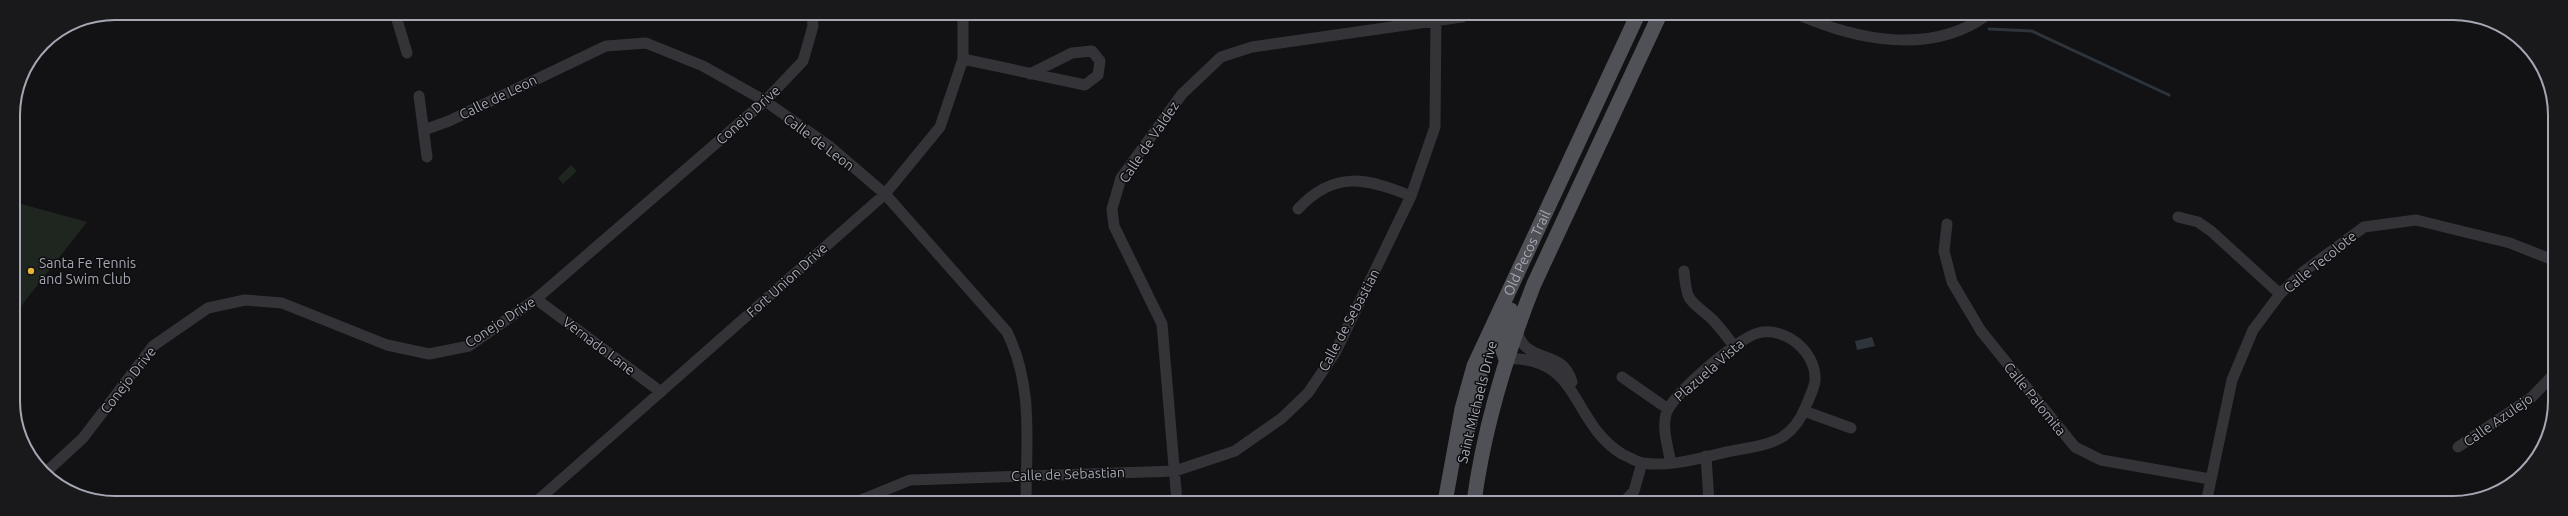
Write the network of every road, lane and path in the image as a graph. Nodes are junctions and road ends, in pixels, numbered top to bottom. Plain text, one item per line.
1 (397, 20) edge
2 (813, 20) edge
3 (963, 20) edge
4 (1417, 20) edge
5 (1436, 20) edge
6 (1635, 20) edge
7 (1657, 20) edge
8 (1813, 20) edge
9 (1977, 20) edge
10 (407, 53) dead end
11 (963, 59) junction
12 (1030, 74) junction
13 (419, 96) dead end
14 (765, 101) junction
15 (424, 130) junction
16 (427, 157) dead end
17 (885, 194) junction
18 (1411, 196) junction
19 (1298, 209) dead end
20 (2178, 217) dead end
21 (1947, 224) dead end
22 (1525, 255) junction
23 (2548, 258) edge
24 (1684, 271) dead end
25 (2280, 294) junction
26 (536, 299) junction
27 (1505, 304) junction
28 (1516, 331) junction
29 (1734, 346) junction
30 (1506, 359) junction
31 (1622, 377) dead end
32 (2548, 380) edge
33 (661, 392) junction
34 (1577, 398) junction
35 (1668, 409) junction
36 (1804, 410) junction
37 (1851, 428) dead end
38 (2458, 447) dead end
39 (1706, 456) junction
40 (1642, 463) junction
41 (1671, 463) junction
42 (49, 469) edge
43 (1175, 471) junction
44 (1026, 475) junction
45 (2210, 479) junction
46 (543, 496) edge
47 (871, 496) edge
48 (1026, 496) edge
49 (1177, 496) edge
50 (1446, 496) edge
51 (1455, 496) edge
52 (1475, 496) edge
53 (1629, 496) edge
54 (1709, 496) edge
55 (2207, 496) edge

1 - 10 street
2 - 14 street, Conejo Drive
3 - 11 street, Fort Union Drive
4 - 43 street, Calle de Valdez
5 - 18 street, Calle de Sebastian
6 - 22 main road, Old Pecos Trail
7 - 28 main road, Old Pecos Trail
8 - 9 street
11 - 12 street
11 - 17 street, Fort Union Drive
12 - 12 street
13 - 15 street
14 - 15 street, Calle de Leon
14 - 17 street, Calle de Leon
14 - 26 street, Conejo Drive
15 - 16 street
17 - 33 street, Fort Union Drive
17 - 44 street, Calle de Leon
18 - 19 street
18 - 43 street, Calle de Sebastian
20 - 25 street
21 - 45 street, Calle Palomita
22 - 27 main road, Old Pecos Trail
22 - 30 main road
23 - 25 street, Calle Tecolote
24 - 29 street
25 - 45 street, Calle Tecolote
26 - 33 street, Vernado Lane
26 - 42 street, Conejo Drive
27 - 50 main road, Old Pecos Trail
27 - 51 main road, Saint Michaels Drive
28 - 30 main road, Old Pecos Trail
28 - 34 street
29 - 35 street, Plazuela Vista
29 - 36 street, Plazuela Vista
30 - 34 street
30 - 52 main road, Old Pecos Trail
31 - 35 street
32 - 38 street, Calle Azulejo
33 - 46 street, Fort Union Drive
34 - 40 street
35 - 41 street, Plazuela Vista
36 - 37 street
36 - 39 street, Plazuela Vista
39 - 41 street, Plazuela Vista
39 - 54 street
40 - 41 street, Plazuela Vista
40 - 53 street
43 - 44 street, Calle de Sebastian
43 - 49 street, Calle de Valdez
44 - 47 street, Calle de Sebastian
44 - 48 street, Calle de Leon
45 - 55 street, Calle Tecolote

